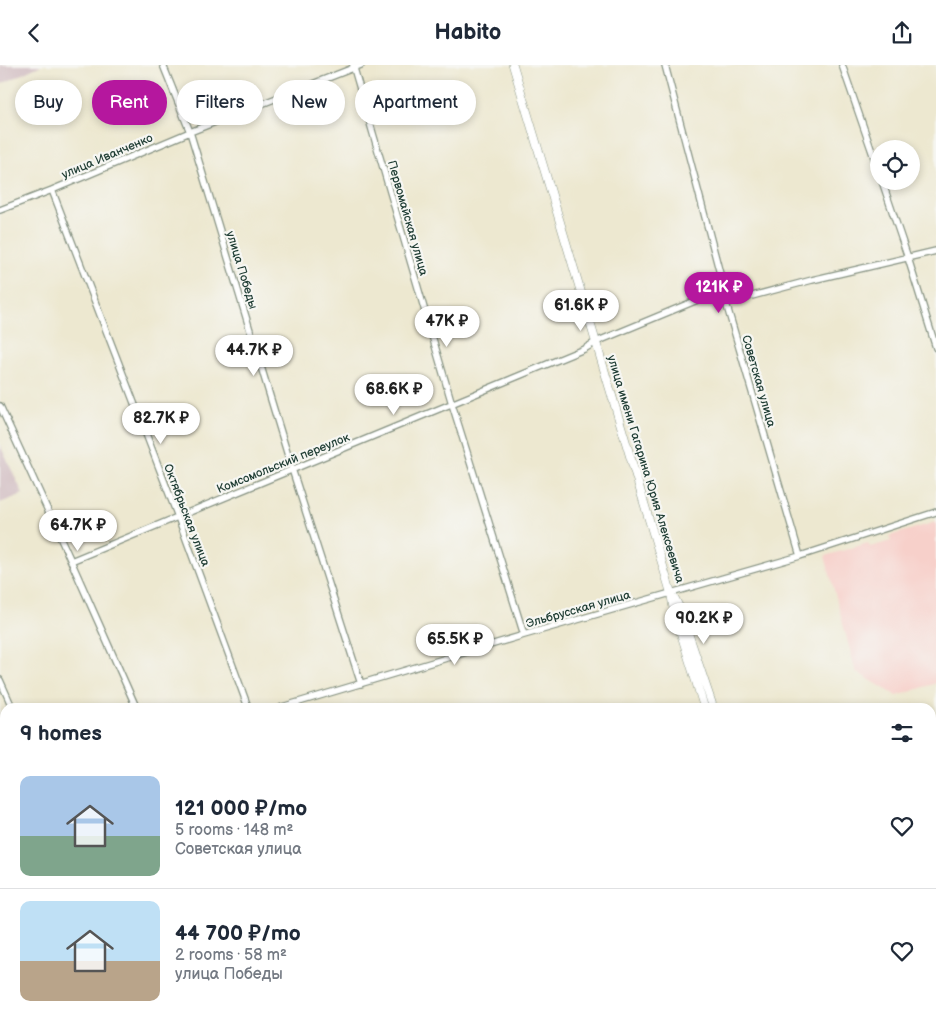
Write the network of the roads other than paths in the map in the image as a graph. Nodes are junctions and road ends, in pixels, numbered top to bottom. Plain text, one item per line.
1 (162, 65) edge
2 (362, 65) edge
3 (512, 65) edge
4 (665, 65) edge
5 (842, 65) edge
6 (353, 67) edge
7 (190, 132) junction
8 (870, 146) edge
9 (52, 190) junction
10 (885, 190) edge
11 (0, 210) edge
12 (936, 251) edge
13 (908, 258) junction
14 (724, 289) junction
15 (726, 303) junction
16 (596, 342) junction
17 (936, 348) edge
18 (452, 403) junction
19 (0, 406) edge
20 (292, 469) junction
21 (936, 512) edge
22 (178, 517) junction
23 (800, 556) junction
24 (71, 561) junction
25 (672, 593) junction
26 (524, 635) junction
27 (0, 680) edge
28 (361, 684) junction
29 (10, 703) edge
30 (134, 703) edge
31 (247, 703) edge
32 (296, 703) edge
33 (703, 703) edge
34 (712, 703) edge

1 - 7 street, улица Победы
2 - 6 street, улица Иванченко
3 - 16 street, улица имени Гагарина Юрия Алексеевича
4 - 14 street, Советская улица
5 - 8 street
6 - 7 street, улица Иванченко
6 - 18 street, Первомайская улица
7 - 9 street, улица Иванченко
7 - 20 street, улица Победы
9 - 11 street, улица Иванченко
9 - 22 street, Октябрьская улица
10 - 13 street
12 - 13 street
13 - 15 street
13 - 17 street
14 - 15 street, Советская улица
14 - 16 street, Комсомольский переулок
15 - 23 street, Советская улица
16 - 18 street, Комсомольский переулок
16 - 25 street, улица имени Гагарина Юрия Алексеевича
18 - 20 street, Комсомольский переулок
18 - 26 street, Первомайская улица
19 - 24 street
20 - 22 street, Комсомольский переулок
20 - 28 street, улица Победы
21 - 23 street, Эльбрусская улица
22 - 24 street, Комсомольский переулок
22 - 31 street, Октябрьская улица
23 - 25 street, Эльбрусская улица
24 - 30 street
25 - 26 street, Эльбрусская улица
25 - 33 street, улица имени Гагарина Юрия Алексеевича
25 - 34 street, улица имени Гагарина Юрия Алексеевича
26 - 28 street, Эльбрусская улица
27 - 29 street
28 - 32 street, Эльбрусская улица

